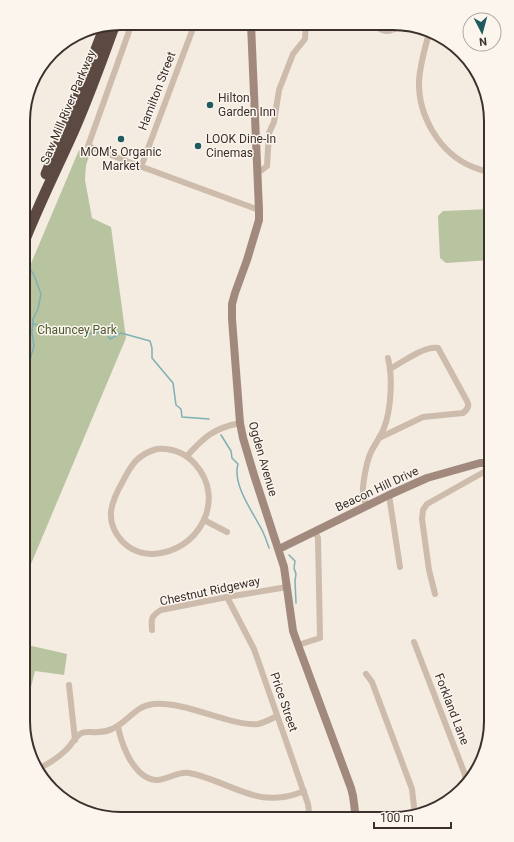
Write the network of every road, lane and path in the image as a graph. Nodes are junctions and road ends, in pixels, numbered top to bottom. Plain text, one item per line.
1 (113, 30) edge
2 (130, 30) edge
3 (193, 30) edge
4 (251, 30) edge
5 (305, 30) edge
6 (103, 32) edge
7 (428, 37) edge
8 (141, 167) junction
9 (258, 170) junction
10 (484, 172) edge
11 (259, 210) junction
12 (30, 212) edge
13 (30, 228) edge
14 (388, 358) dead end
15 (390, 369) junction
16 (240, 423) junction
17 (379, 438) junction
18 (187, 456) junction
19 (484, 463) edge
20 (484, 472) edge
21 (389, 495) junction
22 (367, 506) junction
23 (204, 520) junction
24 (227, 532) dead end
25 (315, 532) junction
26 (279, 549) junction
27 (400, 567) dead end
28 (287, 587) junction
29 (435, 594) dead end
30 (227, 597) junction
31 (152, 630) dead end
32 (414, 642) dead end
33 (298, 645) junction
34 (366, 674) dead end
35 (69, 685) dead end
36 (277, 716) junction
37 (118, 726) junction
38 (75, 740) junction
39 (42, 767) edge
40 (465, 776) edge
41 (304, 792) junction
42 (414, 809) edge
43 (309, 812) edge
44 (355, 812) edge

1 - 13 highway, Saw Mill River Parkway
2 - 8 street
3 - 8 street, Hamilton Street
4 - 9 street, Ogden Avenue
5 - 9 street
6 - 12 highway, Saw Mill River Parkway
7 - 10 street
8 - 11 street
9 - 11 street, Ogden Avenue
11 - 16 street, Ogden Avenue
14 - 15 street
15 - 17 street
15 - 17 street
16 - 18 street
16 - 26 street, Ogden Avenue
17 - 22 street
18 - 23 street
18 - 23 street
19 - 21 street, Beacon Hill Drive
20 - 29 street
21 - 22 street, Beacon Hill Drive
21 - 27 street
22 - 25 street, Beacon Hill Drive
23 - 24 street
25 - 26 street, Beacon Hill Drive
25 - 33 street
26 - 28 street, Ogden Avenue
28 - 30 street, Chestnut Ridgeway
28 - 33 street, Ogden Avenue
30 - 31 street, Chestnut Ridgeway
30 - 36 street, Price Street
32 - 40 street, Forkland Lane
33 - 44 street, Ogden Avenue
34 - 42 street
35 - 38 street
36 - 37 street
36 - 41 street, Price Street
37 - 38 street
37 - 41 street
38 - 39 street
41 - 43 street, Price Street

